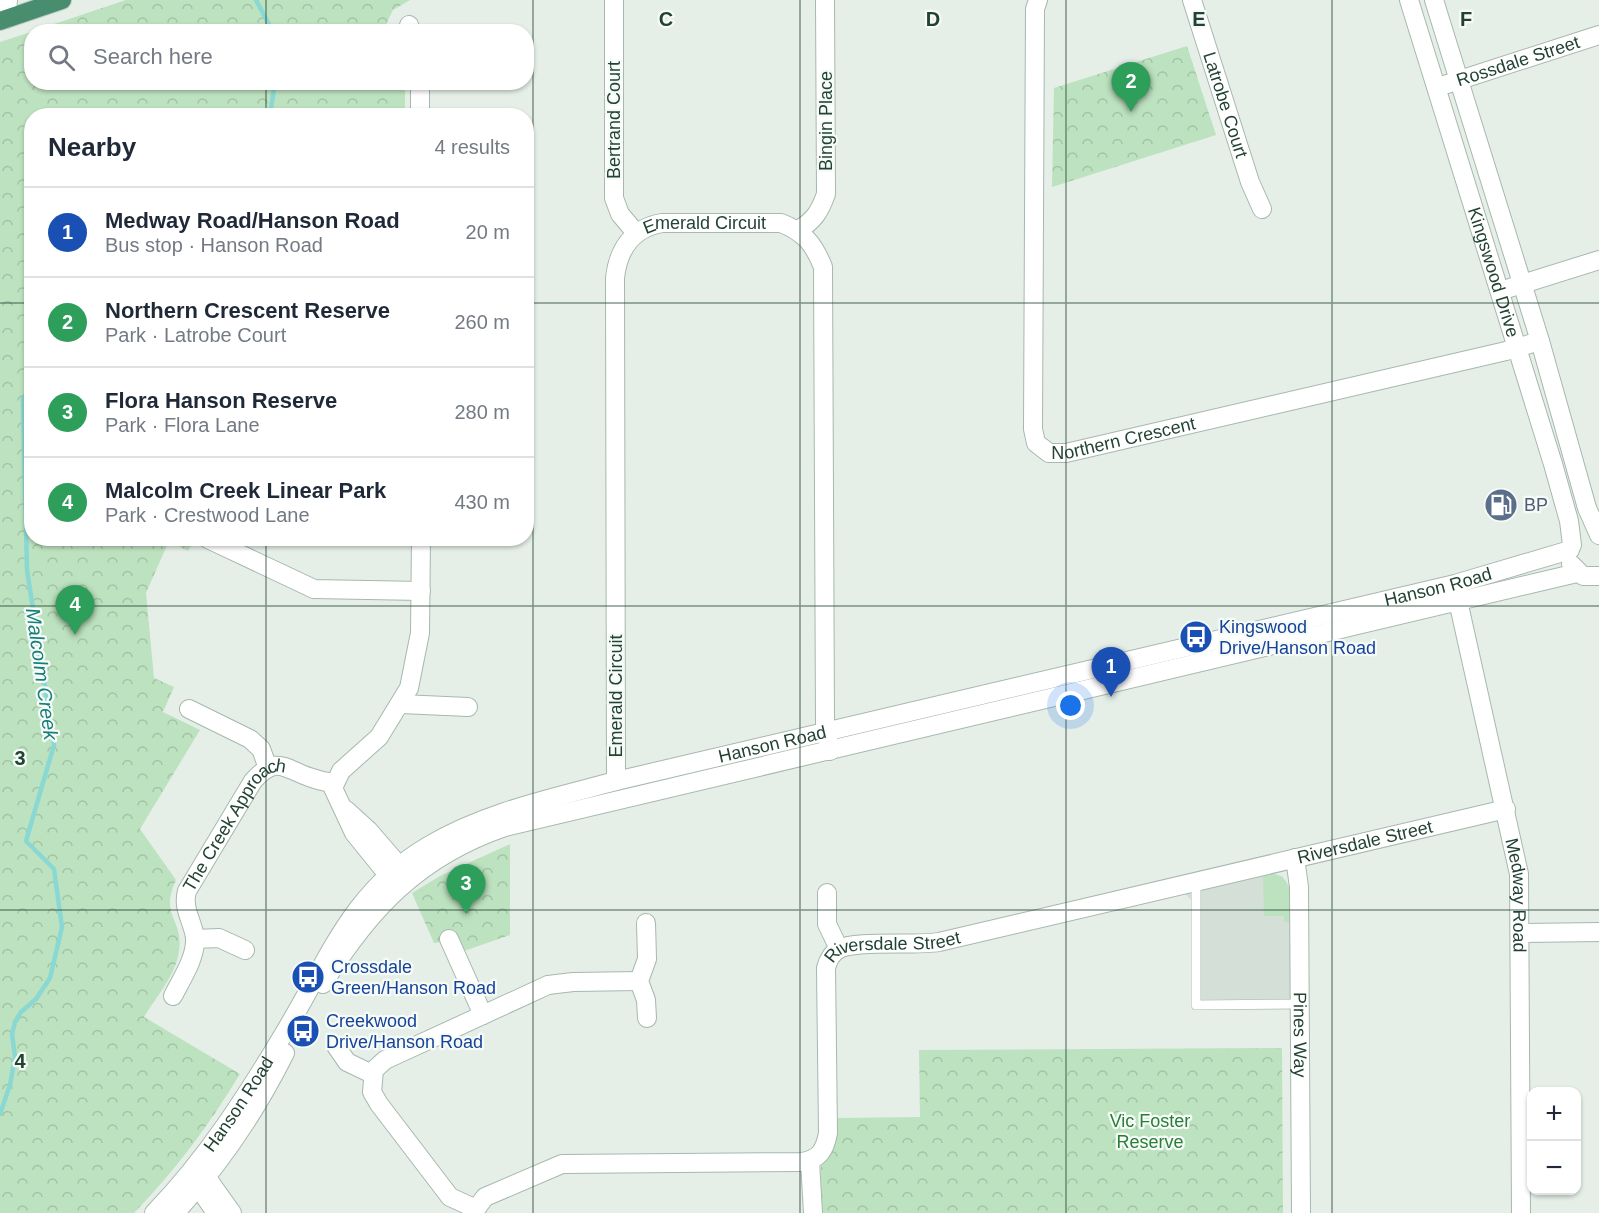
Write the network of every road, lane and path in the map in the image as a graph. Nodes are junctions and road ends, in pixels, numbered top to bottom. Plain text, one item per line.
1 (8, 0) edge
2 (62, 0) edge
3 (614, 0) edge
4 (825, 0) edge
5 (1038, 0) edge
6 (1192, 0) edge
7 (1409, 0) edge
8 (1434, 0) edge
9 (3, 20) edge
10 (1599, 35) edge
11 (1459, 79) junction
12 (1438, 87) junction
13 (420, 90) edge
14 (420, 108) edge
15 (1262, 209) dead end
16 (798, 230) junction
17 (636, 233) junction
18 (1599, 260) edge
19 (1522, 284) junction
20 (1500, 291) junction
21 (1539, 341) junction
22 (1517, 348) junction
23 (1574, 459) junction
24 (1553, 464) junction
25 (1599, 536) edge
26 (239, 546) edge
27 (421, 546) edge
28 (1571, 548) junction
29 (1577, 573) junction
30 (1599, 576) edge
31 (1455, 584) junction
32 (421, 591) junction
33 (1459, 603) junction
34 (401, 704) junction
35 (468, 706) dead end
36 (189, 709) dead end
37 (826, 732) junction
38 (830, 751) junction
39 (268, 768) junction
40 (616, 781) junction
41 (333, 783) junction
42 (617, 801) junction
43 (1506, 809) junction
44 (1295, 858) junction
45 (399, 877) junction
46 (1196, 882) junction
47 (827, 893) dead end
48 (646, 923) dead end
49 (1599, 932) edge
50 (1520, 933) junction
51 (195, 939) junction
52 (449, 939) dead end
53 (839, 949) junction
54 (245, 950) dead end
55 (639, 981) junction
56 (173, 996) dead end
57 (1300, 1004) junction
58 (483, 1015) junction
59 (647, 1018) dead end
60 (336, 1046) dead end
61 (372, 1074) junction
62 (810, 1161) junction
63 (198, 1176) junction
64 (178, 1210) edge
65 (474, 1211) edge
66 (154, 1213) edge
67 (211, 1213) edge
68 (216, 1213) edge
69 (232, 1213) edge
70 (813, 1213) edge
71 (1301, 1213) edge
72 (1521, 1213) edge

1 - 9 street
2 - 9 highway
3 - 17 street, Bertrand Court
4 - 16 street, Bingin Place
5 - 22 street, Northern Crescent
6 - 15 street, Latrobe Court
7 - 12 street, Kingswood Drive
8 - 11 street, Kingswood Drive
10 - 11 street, Rossdale Street
11 - 12 street, Rossdale Street
11 - 19 street, Kingswood Drive
12 - 20 street, Kingswood Drive
13 - 14 street
16 - 17 street, Emerald Circuit
16 - 37 street
17 - 40 street, Emerald Circuit
18 - 19 street
19 - 20 street
19 - 21 street, Kingswood Drive
20 - 22 street, Kingswood Drive
21 - 22 street, Northern Crescent
21 - 23 street, Kingswood Drive
22 - 24 street, Kingswood Drive
23 - 24 street
23 - 25 street, Kingswood Drive
24 - 28 street, Kingswood Drive
25 - 28 street, Hanson Road
26 - 32 street
27 - 32 street
28 - 29 street, Kingswood Drive
28 - 31 street, Hanson Road
29 - 30 street
29 - 33 street, Hanson Road
31 - 33 street, Medway Road
31 - 37 street, Hanson Road
32 - 34 street
33 - 38 street, Hanson Road
33 - 43 street, Medway Road
34 - 35 street
34 - 41 street
36 - 39 street
37 - 38 street
37 - 40 street, Hanson Road
38 - 42 street, Hanson Road
39 - 41 street, The Creek Approach
39 - 51 street, The Creek Approach
40 - 42 street, Emerald Circuit
40 - 45 street, Hanson Road
41 - 45 street
42 - 45 street, Hanson Road
43 - 44 street, Riversdale Street
43 - 50 street, Medway Road
44 - 46 street, Riversdale Street
44 - 57 street, Pines Way
45 - 63 street, Hanson Road
46 - 53 street, Riversdale Street
46 - 57 lane
47 - 53 street
48 - 55 street
49 - 50 street
50 - 72 street, Medway Road
51 - 54 street
51 - 56 street, The Creek Approach
52 - 58 street
53 - 62 street, Riversdale Street
55 - 58 street
55 - 59 street
57 - 71 street, Pines Way
58 - 61 street
60 - 61 street
61 - 65 street
62 - 65 street
62 - 70 street
63 - 64 street, Hanson Road
63 - 66 street, Hanson Road
63 - 68 street
63 - 69 street
64 - 67 street

